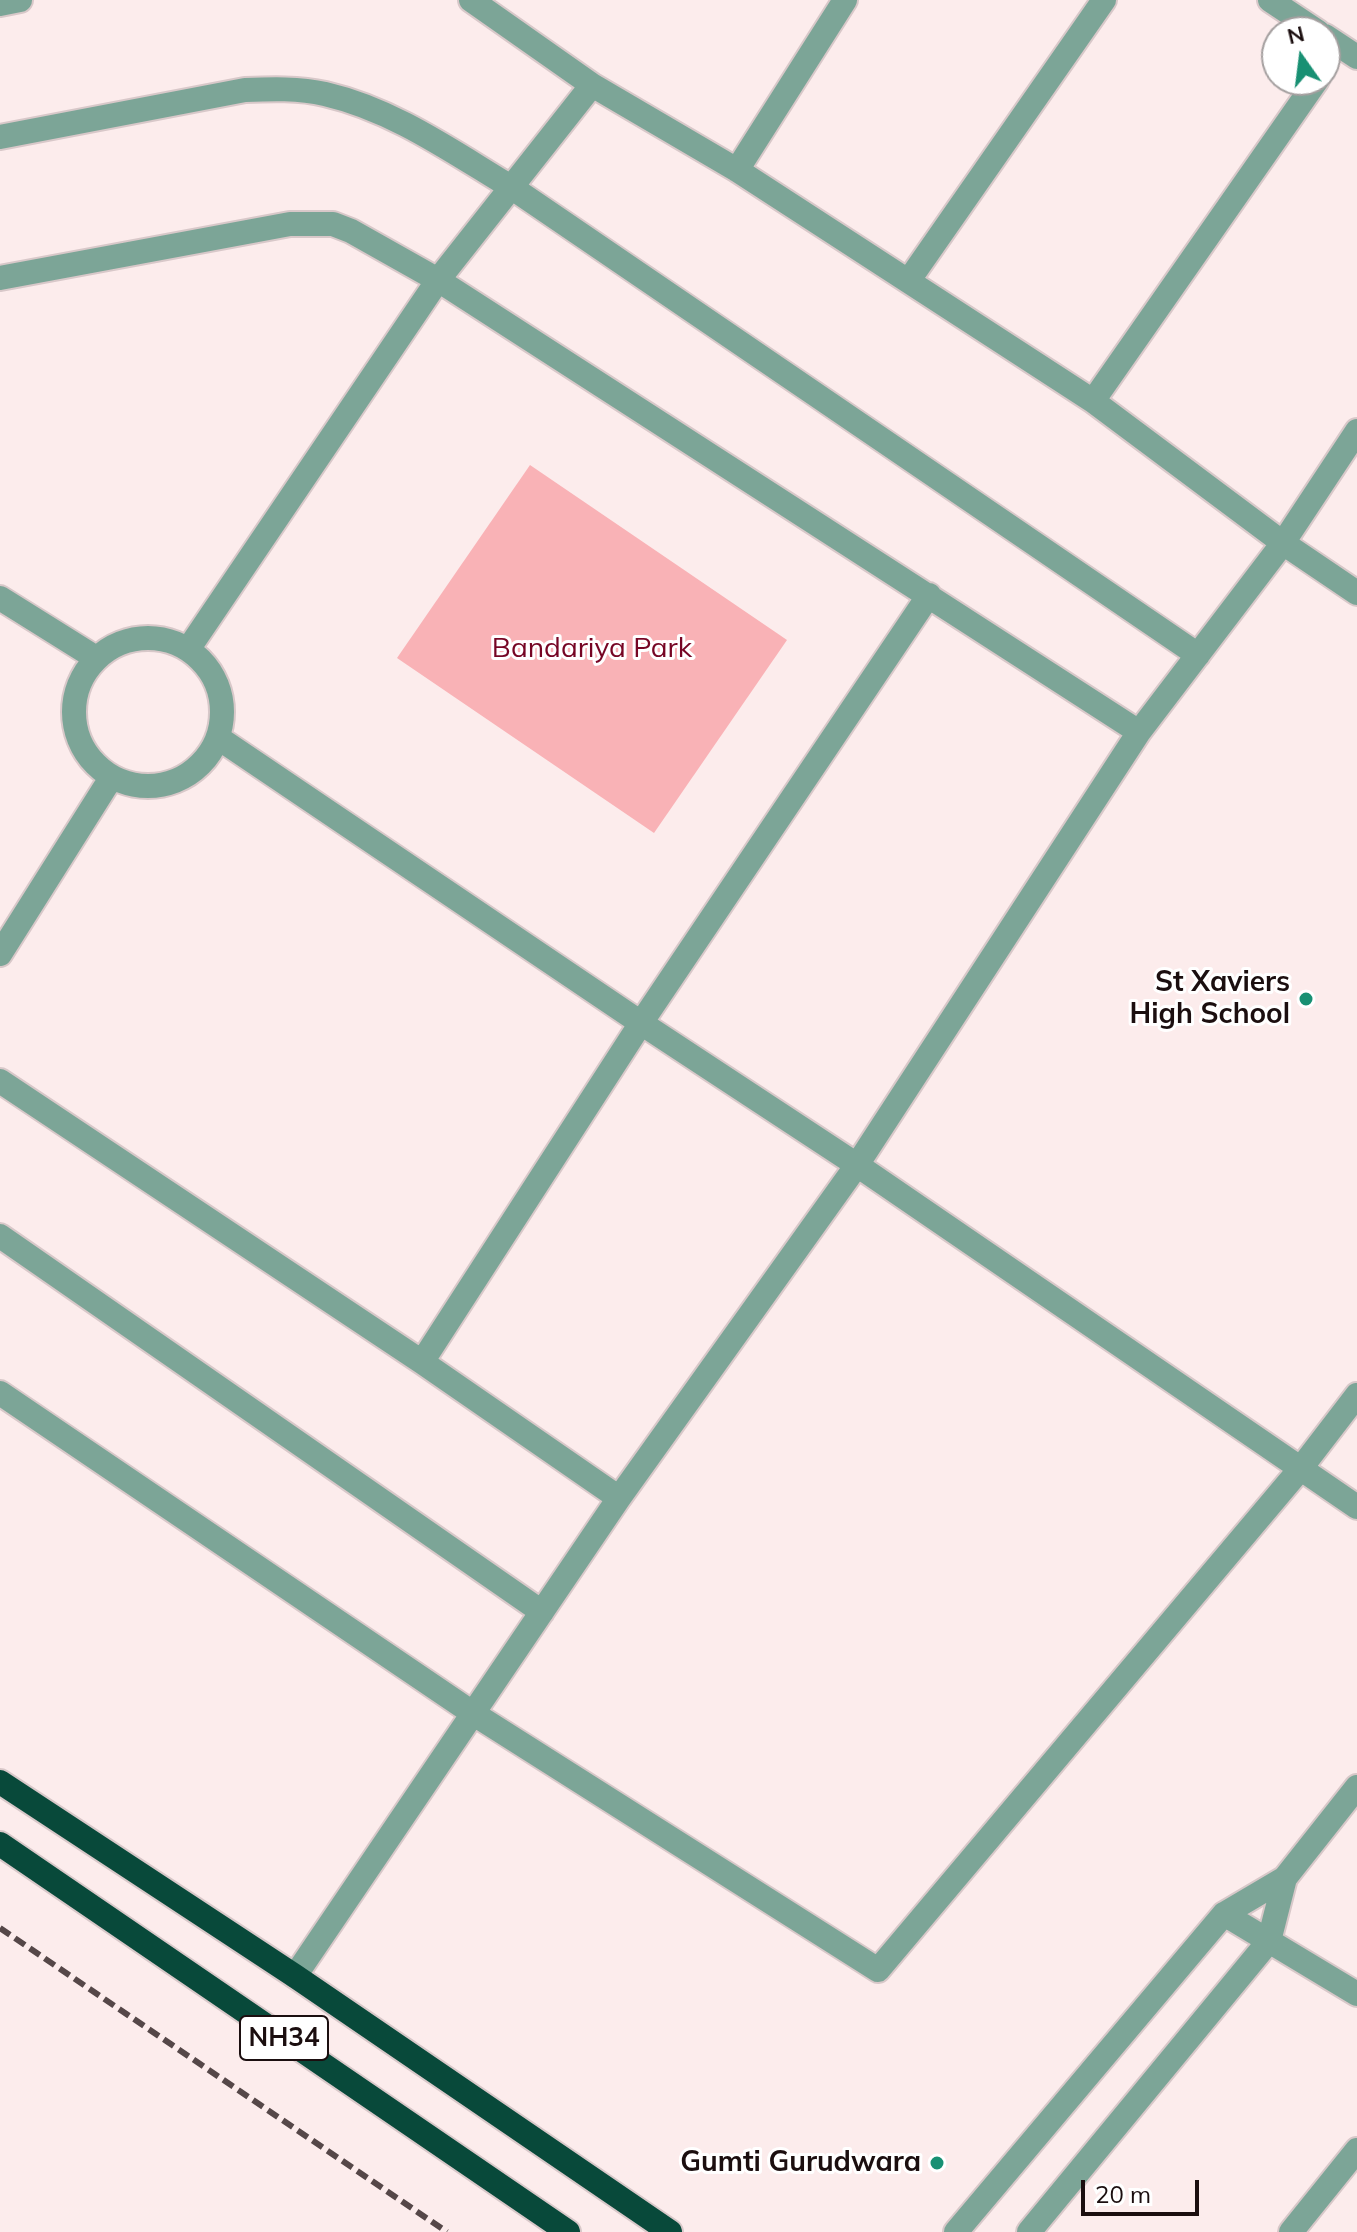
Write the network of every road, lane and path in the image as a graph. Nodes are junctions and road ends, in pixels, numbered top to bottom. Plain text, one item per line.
1 (20, 0) edge
2 (471, 0) edge
3 (845, 0) edge
4 (1104, 0) edge
5 (1270, 0) edge
6 (0, 4) edge
7 (1294, 16) edge
8 (592, 85) junction
9 (1306, 96) edge
10 (0, 137) edge
11 (737, 170) junction
12 (511, 187) junction
13 (0, 278) edge
14 (438, 280) junction
15 (909, 280) junction
16 (1093, 401) junction
17 (1357, 431) edge
18 (1283, 543) junction
19 (1357, 593) edge
20 (929, 595) junction
21 (0, 598) edge
22 (189, 648) junction
23 (1198, 655) junction
24 (96, 658) junction
25 (1139, 732) junction
26 (220, 739) junction
27 (111, 778) junction
28 (0, 954) edge
29 (641, 1023) junction
30 (0, 1081) edge
31 (857, 1165) junction
32 (0, 1236) edge
33 (422, 1362) junction
34 (0, 1393) edge
35 (1357, 1395) edge
36 (1301, 1468) junction
37 (619, 1498) junction
38 (1357, 1507) edge
39 (542, 1612) junction
40 (474, 1714) junction
41 (0, 1782) edge
42 (1357, 1787) edge
43 (0, 1844) edge
44 (1285, 1878) junction
45 (1224, 1914) junction
46 (1269, 1941) junction
47 (295, 1976) junction
48 (1357, 1994) edge
49 (1357, 2150) edge
50 (568, 2232) edge
51 (670, 2232) edge
52 (956, 2232) edge
53 (1029, 2232) edge
54 (1291, 2232) edge

1 - 6 street
2 - 8 street
3 - 11 street
4 - 15 street
5 - 7 street
8 - 11 street
8 - 12 street
9 - 16 street
10 - 12 street
11 - 15 street
12 - 14 street
12 - 23 street
13 - 14 street
14 - 20 street
14 - 22 street
15 - 16 street
16 - 18 street
17 - 18 street
18 - 19 street
18 - 23 street
20 - 25 street
20 - 29 street
21 - 24 street
22 - 24 street
22 - 26 street
23 - 25 street
24 - 27 street
25 - 31 street
26 - 27 street
26 - 29 street
27 - 28 street
29 - 31 street
29 - 33 street
30 - 33 street
31 - 36 street
31 - 37 street
32 - 39 street
33 - 37 street
34 - 40 street
35 - 36 street
36 - 38 street
36 - 40 street
37 - 39 street
39 - 40 street
40 - 47 street
41 - 47 highway, NH34
42 - 44 street
43 - 50 highway, NH34
44 - 45 street
44 - 46 street
45 - 46 street
45 - 52 street
46 - 48 street
46 - 53 street
47 - 51 highway, NH34
49 - 54 street

